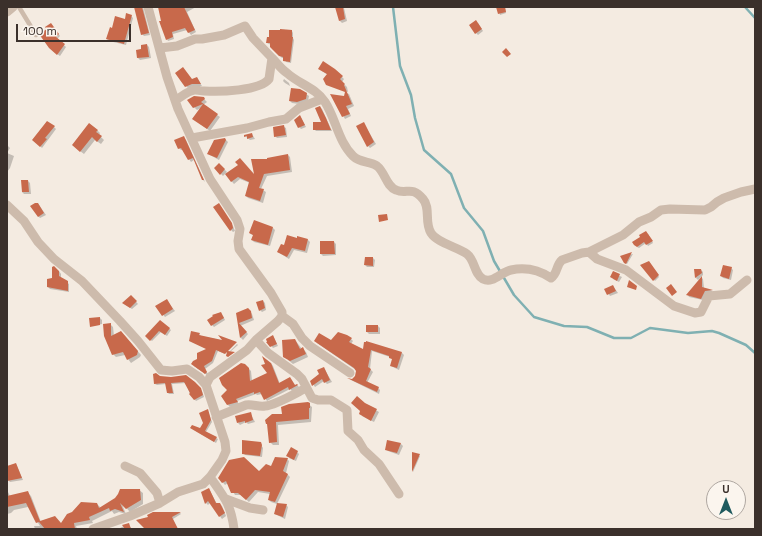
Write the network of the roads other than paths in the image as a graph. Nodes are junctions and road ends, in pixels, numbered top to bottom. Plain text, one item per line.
1 (13, 7) edge
2 (19, 7) edge
3 (148, 7) edge
4 (7, 12) edge
5 (36, 35) dead end
6 (160, 48) junction
7 (272, 58) junction
8 (322, 99) junction
9 (176, 100) junction
10 (192, 138) junction
11 (755, 189) edge
12 (7, 205) edge
13 (589, 252) junction
14 (747, 280) dead end
15 (282, 316) junction
16 (256, 340) junction
17 (350, 373) dead end
18 (206, 385) junction
19 (306, 388) junction
20 (216, 417) junction
21 (125, 466) dead end
22 (210, 477) junction
23 (399, 494) dead end
24 (226, 499) junction
25 (160, 503) junction
26 (263, 510) dead end
27 (93, 529) edge
28 (234, 529) edge

1 - 4 street
2 - 5 lane
3 - 6 street
6 - 7 street
6 - 9 street
7 - 8 street
7 - 9 street
8 - 10 street
8 - 13 street
9 - 10 street
10 - 15 street
11 - 13 street
12 - 18 street
13 - 14 street
15 - 16 street
15 - 17 street
16 - 18 street
16 - 19 street
18 - 20 street
19 - 20 street
19 - 23 street
20 - 22 street
21 - 25 street
22 - 24 street
22 - 25 street
24 - 26 street
24 - 28 street
25 - 27 street

